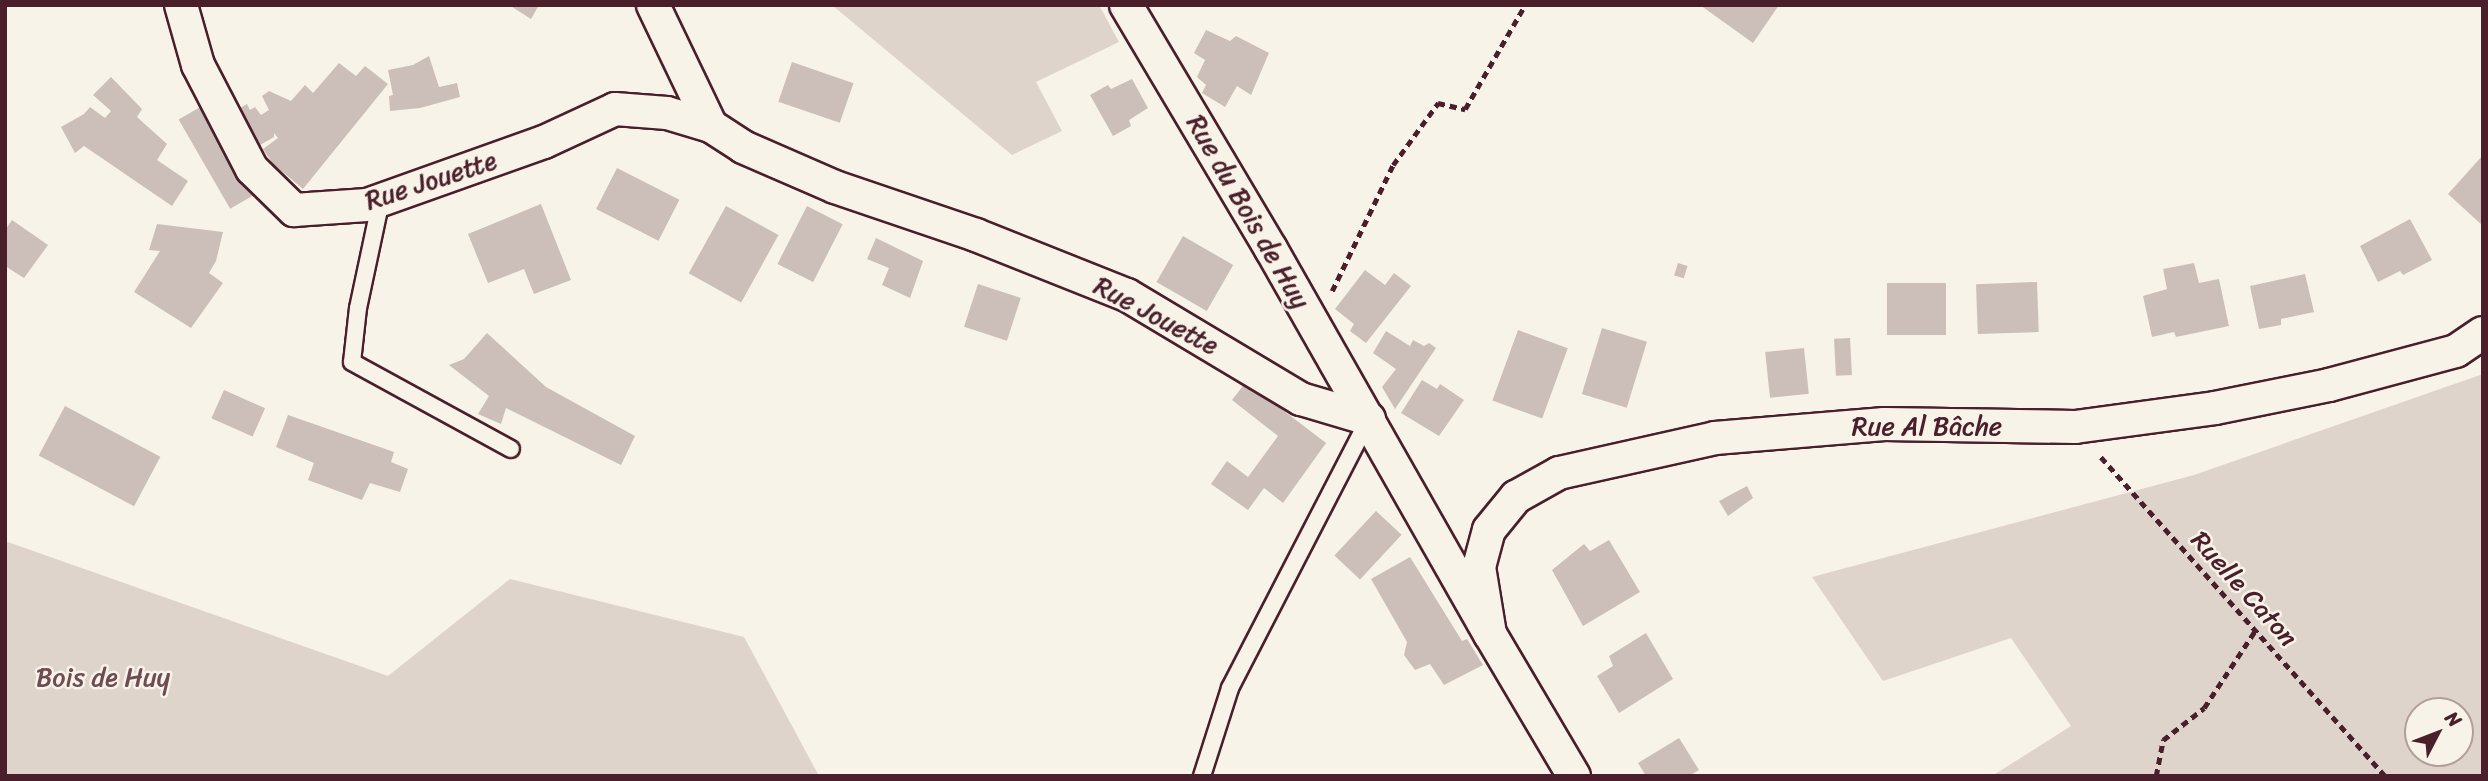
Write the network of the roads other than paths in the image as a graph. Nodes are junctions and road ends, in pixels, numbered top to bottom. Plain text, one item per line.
1 (181, 5) edge
2 (653, 5) edge
3 (1126, 5) edge
4 (711, 126) junction
5 (381, 200) junction
6 (2483, 333) edge
7 (1370, 419) junction
8 (511, 449) dead end
9 (1490, 634) junction
10 (1202, 776) edge
11 (1574, 776) edge

1 - 5 street, Rue Jouette
2 - 4 street
3 - 7 street, Rue du Bois de Huy
4 - 5 street, Rue Jouette
4 - 7 street, Rue Jouette
5 - 8 lane
6 - 9 street, Rue Al Bâche
7 - 9 street
7 - 10 lane
9 - 11 street

